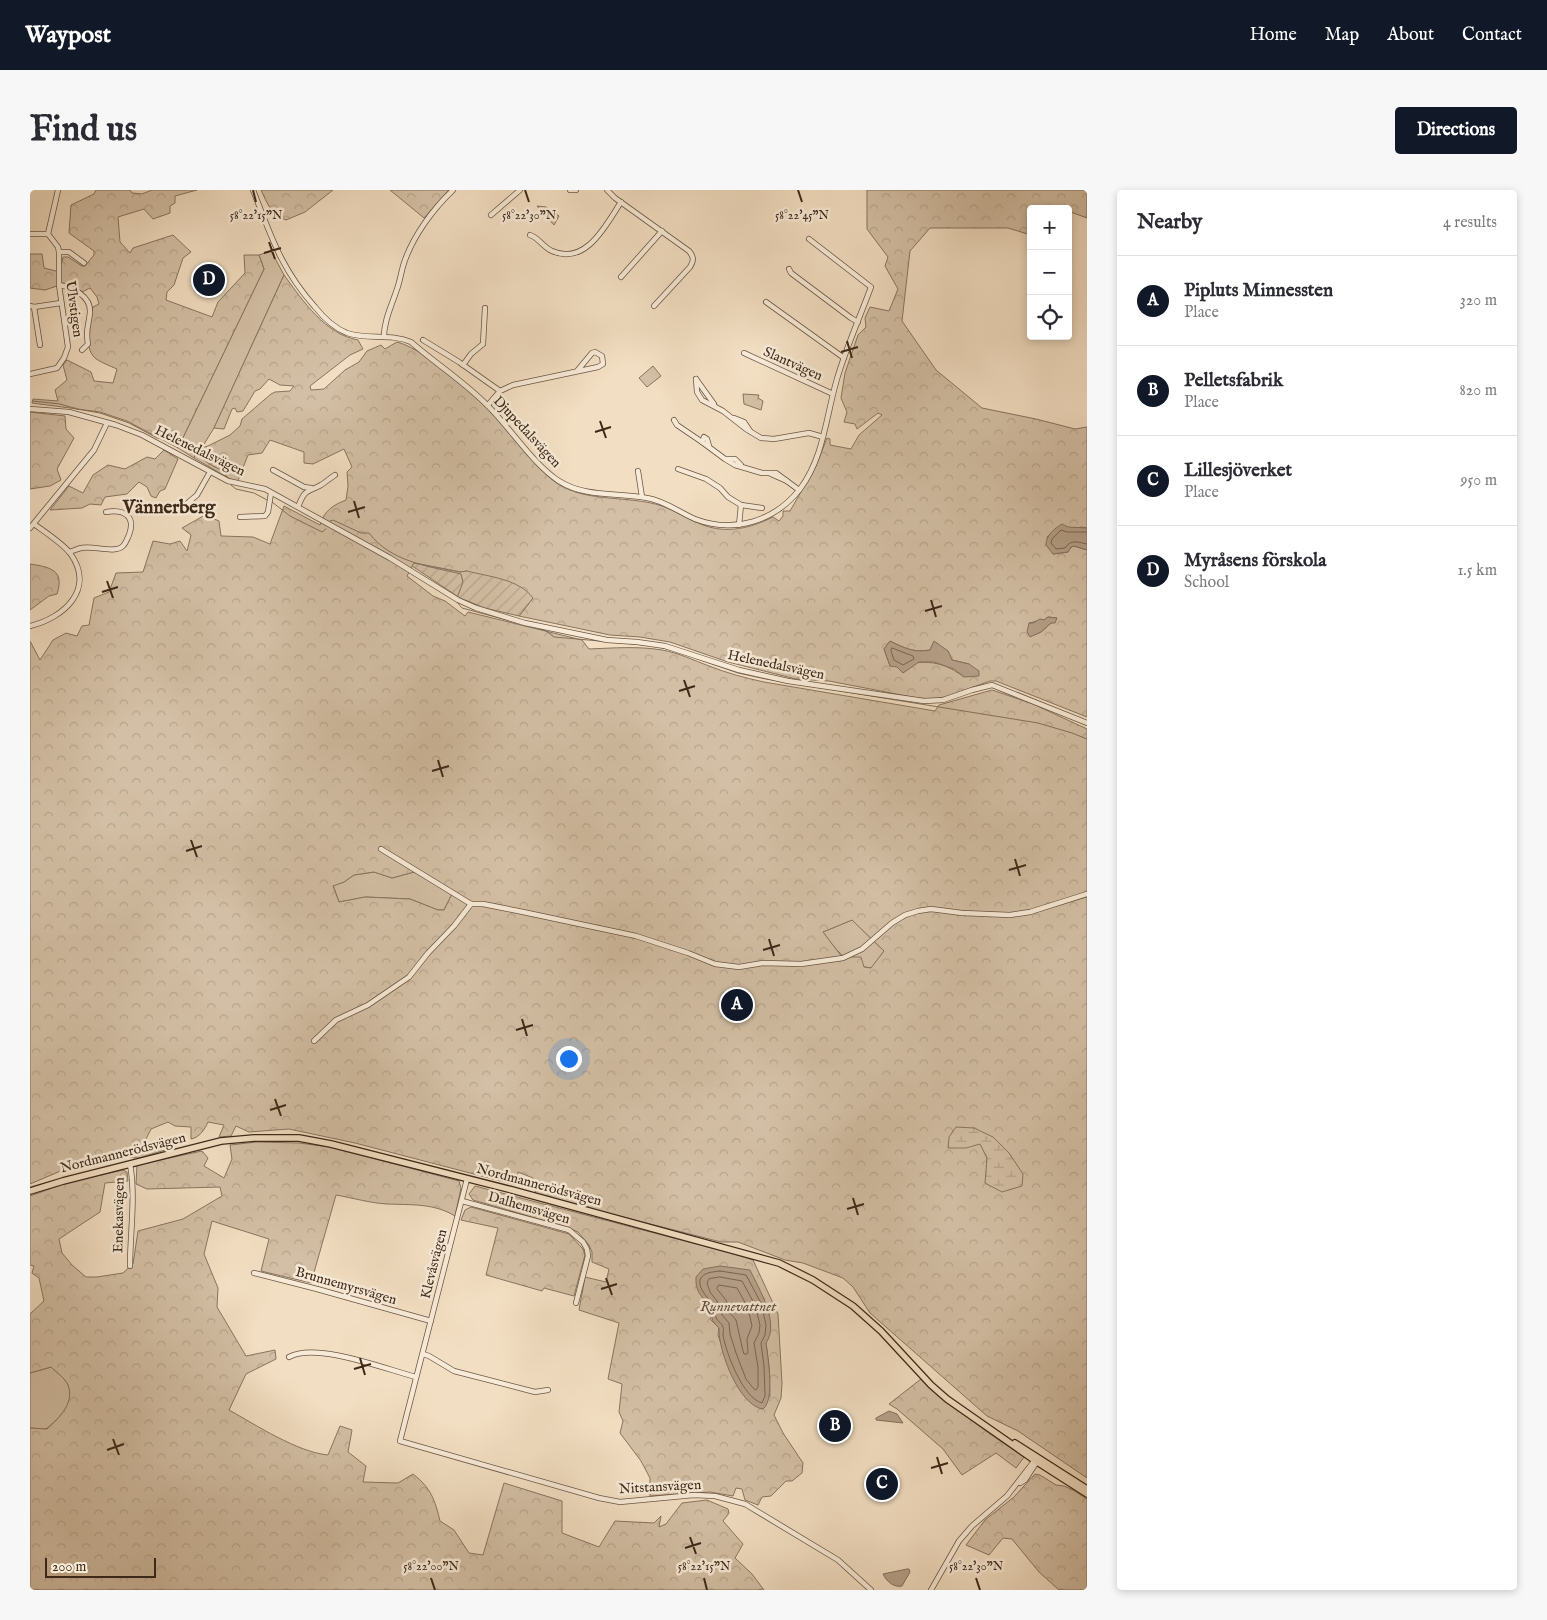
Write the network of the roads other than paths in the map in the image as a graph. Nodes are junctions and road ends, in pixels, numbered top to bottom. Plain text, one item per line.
1 (58, 190) edge
2 (254, 190) edge
3 (453, 190) edge
4 (520, 190) edge
5 (570, 190) edge
6 (576, 190) edge
7 (607, 190) edge
8 (621, 202) junction
9 (491, 214) dead end
10 (662, 231) junction
11 (30, 234) edge
12 (48, 234) junction
13 (530, 235) dead end
14 (809, 240) dead end
15 (59, 252) junction
16 (84, 263) dead end
17 (789, 269) dead end
18 (621, 277) dead end
19 (59, 284) junction
20 (766, 302) dead end
21 (61, 303) junction
22 (32, 306) edge
23 (654, 306) dead end
24 (486, 308) dead end
25 (858, 322) junction
26 (384, 336) junction
27 (423, 340) dead end
28 (40, 345) dead end
29 (82, 350) dead end
30 (744, 353) dead end
31 (844, 358) junction
32 (463, 365) junction
33 (577, 371) junction
34 (30, 374) edge
35 (500, 390) junction
36 (705, 394) junction
37 (833, 394) junction
38 (701, 398) junction
39 (488, 405) junction
40 (715, 405) junction
41 (30, 409) edge
42 (674, 420) dead end
43 (107, 423) junction
44 (823, 437) junction
45 (273, 470) dead end
46 (638, 470) dead end
47 (678, 470) dead end
48 (210, 472) junction
49 (335, 475) dead end
50 (311, 488) junction
51 (799, 490) junction
52 (271, 493) junction
53 (642, 497) junction
54 (741, 504) junction
55 (184, 506) dead end
56 (298, 507) junction
57 (762, 508) dead end
58 (106, 512) dead end
59 (240, 517) dead end
60 (34, 524) junction
61 (739, 525) junction
62 (30, 528) edge
63 (70, 552) junction
64 (30, 626) edge
65 (1087, 723) edge
66 (381, 849) dead end
67 (1087, 894) edge
68 (471, 904) junction
69 (314, 1041) dead end
70 (130, 1164) junction
71 (467, 1179) junction
72 (30, 1191) edge
73 (462, 1201) junction
74 (130, 1266) dead end
75 (254, 1274) dead end
76 (576, 1303) dead end
77 (431, 1321) junction
78 (423, 1354) junction
79 (289, 1357) dead end
80 (416, 1377) junction
81 (548, 1390) dead end
82 (400, 1441) joint
83 (1036, 1460) junction
84 (1087, 1489) edge
85 (1087, 1494) edge
86 (871, 1590) edge
87 (931, 1590) edge

1 - 12 street
2 - 26 street, Djupedalsvägen
3 - 26 street
4 - 9 street
5 - 6 street
7 - 8 street
8 - 10 street
8 - 13 street
10 - 18 street
10 - 23 street
11 - 12 street
12 - 15 street
14 - 25 street, Djupedalsvägen
15 - 16 street, Ulvstigen
15 - 19 street, Ulvstigen
17 - 25 street
19 - 21 street, Ulvstigen
19 - 29 street
20 - 31 street
21 - 22 street
21 - 34 street, Ulvstigen
22 - 28 street
24 - 32 street
25 - 31 street, Djupedalsvägen
26 - 39 street, Djupedalsvägen
27 - 32 street
30 - 37 street, Slantvägen
31 - 37 street, Djupedalsvägen
32 - 35 street
33 - 33 street
33 - 35 street
35 - 39 street
36 - 38 street
36 - 38 street
36 - 40 street
37 - 44 street, Djupedalsvägen
38 - 40 street
39 - 53 street, Djupedalsvägen
40 - 44 street
41 - 43 street, Helenedalsvägen
42 - 51 street
43 - 48 street, Helenedalsvägen
43 - 60 street
44 - 51 street, Djupedalsvägen
45 - 50 street
46 - 53 street
47 - 54 street
48 - 52 street, Helenedalsvägen
48 - 55 street
49 - 50 street
50 - 56 street
51 - 61 street, Djupedalsvägen
52 - 56 street, Helenedalsvägen
52 - 59 street
53 - 61 street, Djupedalsvägen
54 - 57 street
54 - 61 street
56 - 65 street, Helenedalsvägen
58 - 63 street
60 - 62 street
60 - 63 street
63 - 64 street
66 - 68 street
67 - 68 street
68 - 69 street
70 - 71 main road, Nordmannerödsvägen
70 - 72 main road, Nordmannerödsvägen
70 - 74 street, Enekasvägen
71 - 73 street, Klevåsvägen
71 - 83 main road, Nordmannerödsvägen
73 - 76 street, Dalhemsvägen
73 - 77 street, Klevåsvägen
75 - 77 street, Brunnemyrsvägen
77 - 78 street, Klevåsvägen
78 - 80 street, Klevåsvägen
78 - 81 street
79 - 80 street
80 - 82 street, Klevåsvägen
82 - 86 street, Nitstansvägen
83 - 84 main road, Nordmannerödsvägen
83 - 85 main road, Nordmannerödsvägen
83 - 87 street

